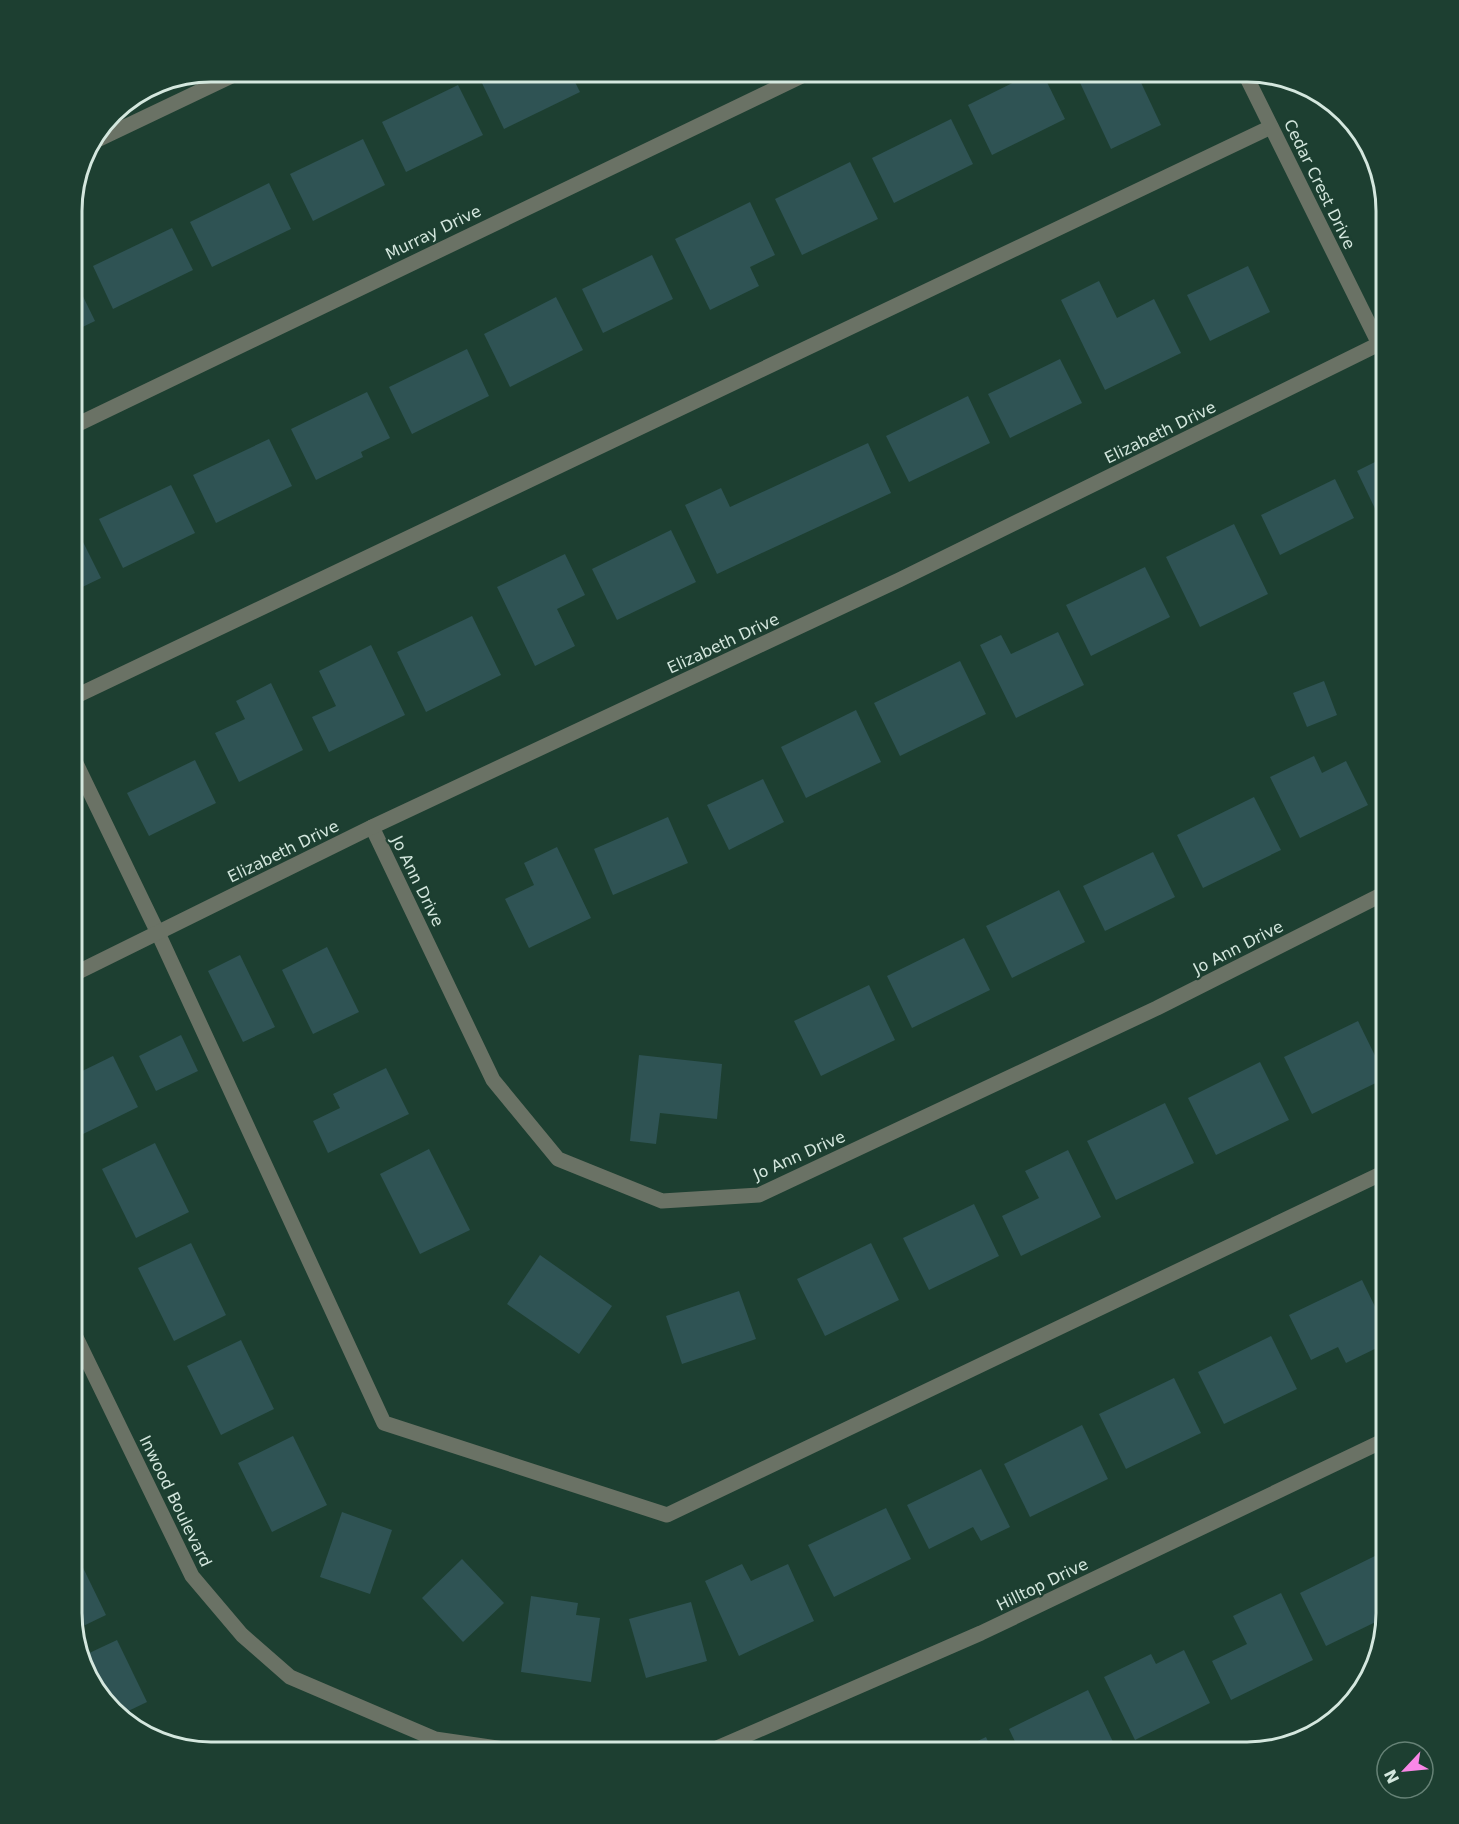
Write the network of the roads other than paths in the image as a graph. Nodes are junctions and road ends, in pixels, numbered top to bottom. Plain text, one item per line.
1 (217, 83) edge
2 (787, 83) edge
3 (1249, 83) edge
4 (1271, 127) junction
5 (109, 135) edge
6 (1376, 329) edge
7 (1376, 345) edge
8 (83, 422) edge
9 (83, 693) edge
10 (83, 777) edge
11 (372, 827) junction
12 (1376, 898) edge
13 (158, 933) junction
14 (82, 970) edge
15 (1376, 1176) edge
16 (82, 1350) edge
17 (1376, 1444) edge
18 (456, 1742) edge
19 (731, 1742) edge

1 - 5 street
2 - 8 street, Murray Drive
3 - 4 street, Cedar Crest Drive
4 - 6 street, Cedar Crest Drive
4 - 9 street
7 - 11 street, Elizabeth Drive
10 - 13 street
11 - 12 street, Jo Ann Drive
11 - 13 street, Elizabeth Drive
13 - 14 street, Elizabeth Drive
13 - 15 street
16 - 18 street, Inwood Boulevard
17 - 19 street, Hilltop Drive

